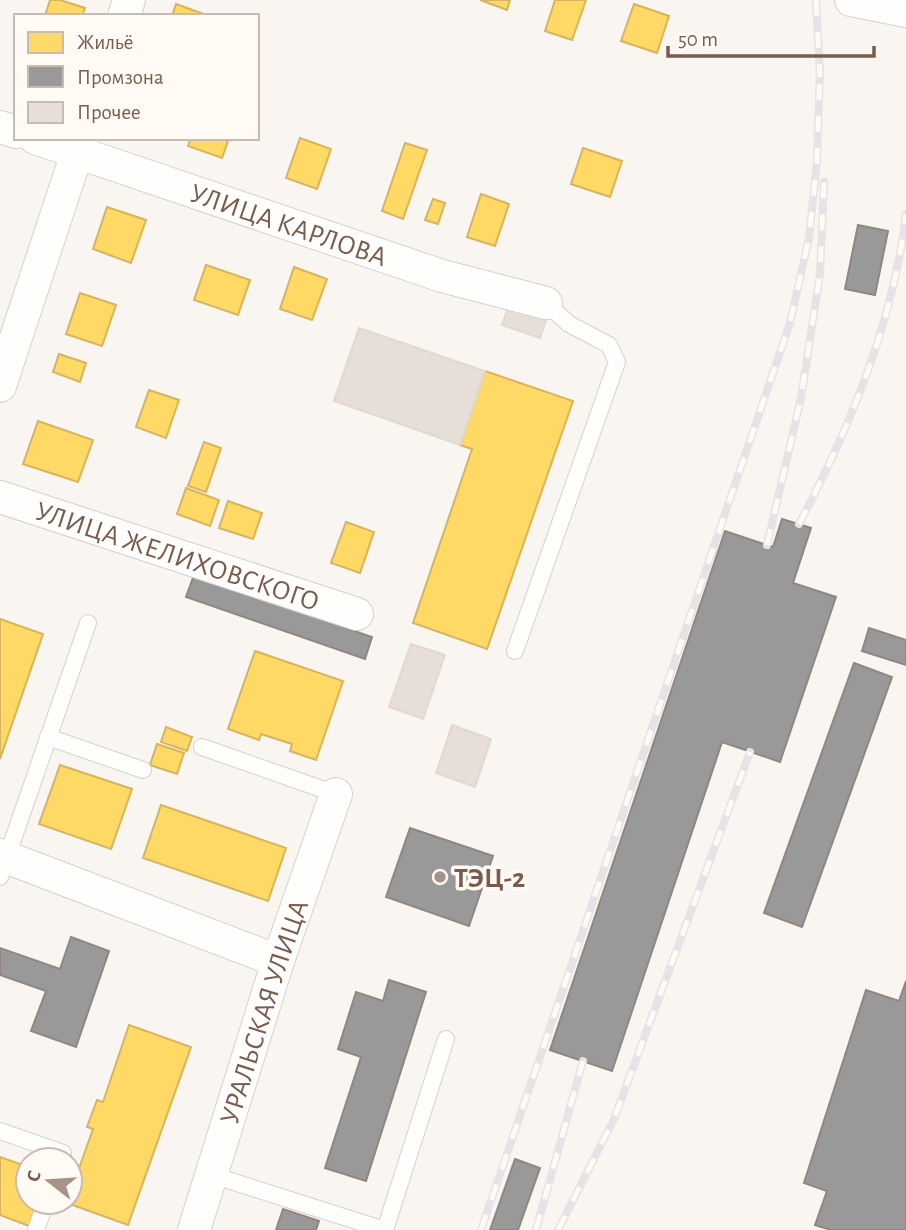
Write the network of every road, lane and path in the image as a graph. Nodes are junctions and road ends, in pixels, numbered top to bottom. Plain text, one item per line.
1 (851, 0) edge
2 (906, 11) edge
3 (48, 140) edge
4 (80, 145) edge
5 (546, 303) joint
6 (0, 386) edge
7 (0, 497) edge
8 (357, 614) dead end
9 (88, 623) dead end
10 (515, 651) dead end
11 (48, 737) junction
12 (202, 747) dead end
13 (143, 770) dead end
14 (336, 794) joint
15 (2, 863) edge
16 (278, 961) junction
17 (446, 1039) dead end
18 (0, 1131) edge
19 (43, 1146) edge
20 (212, 1175) junction
21 (194, 1230) edge
22 (385, 1230) edge

1 - 2 street
3 - 4 street, УЛИЦА КАРЛОВА
4 - 5 street, УЛИЦА КАРЛОВА
4 - 6 street
5 - 10 lane
7 - 8 street, УЛИЦА ЖЕЛИХОВСКОГО
9 - 11 lane
11 - 13 lane
11 - 15 lane
12 - 14 lane
14 - 16 street, УРАЛЬСКАЯ УЛИЦА
15 - 16 street
16 - 20 street, УРАЛЬСКАЯ УЛИЦА
17 - 22 lane
18 - 19 lane
20 - 21 street, УРАЛЬСКАЯ УЛИЦА
20 - 22 lane

